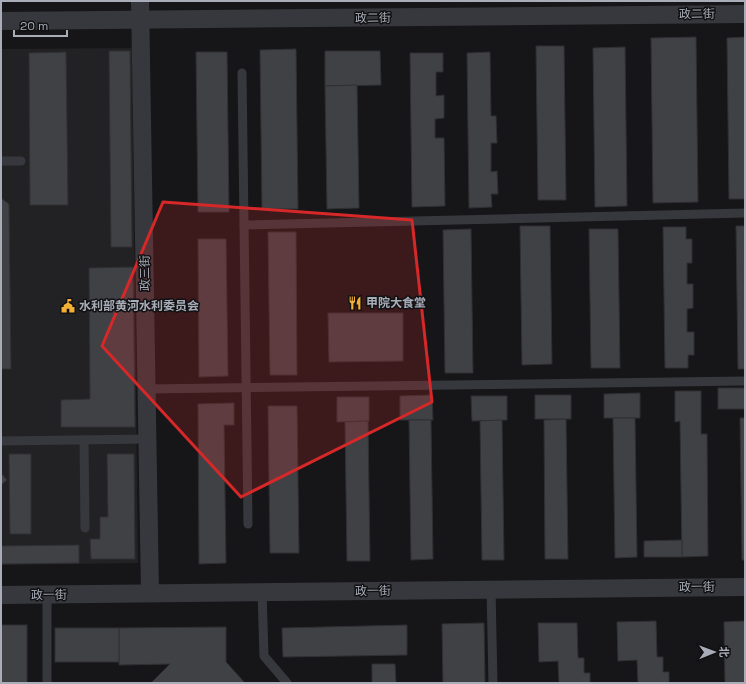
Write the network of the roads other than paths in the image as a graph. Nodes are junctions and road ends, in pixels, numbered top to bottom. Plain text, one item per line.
1 (140, 1) edge
2 (745, 14) edge
3 (141, 20) junction
4 (1, 22) edge
5 (242, 73) dead end
6 (1, 161) edge
7 (21, 161) dead end
8 (745, 213) edge
9 (244, 225) junction
10 (745, 381) edge
11 (246, 387) junction
12 (147, 389) junction
13 (148, 438) junction
14 (84, 440) junction
15 (1, 441) edge
16 (248, 524) dead end
17 (85, 528) dead end
18 (745, 586) edge
19 (491, 589) junction
20 (262, 592) junction
21 (150, 593) junction
22 (1, 595) edge
23 (47, 595) junction
24 (47, 683) edge
25 (287, 683) edge
26 (493, 683) edge

1 - 3 street, 政三街
2 - 3 street, 政二街
3 - 4 street, 政二街
3 - 12 street, 政三街
5 - 9 lane
6 - 7 lane
8 - 9 lane
9 - 11 lane
10 - 11 lane
11 - 12 lane
11 - 16 lane
12 - 13 street, 政三街
13 - 14 lane
13 - 21 street, 政三街
14 - 15 lane
14 - 17 lane
18 - 19 street, 政一街
19 - 20 street, 政一街
19 - 26 lane
20 - 21 street, 政一街
20 - 25 lane
21 - 23 street, 政一街
22 - 23 street, 政一街
23 - 24 lane

